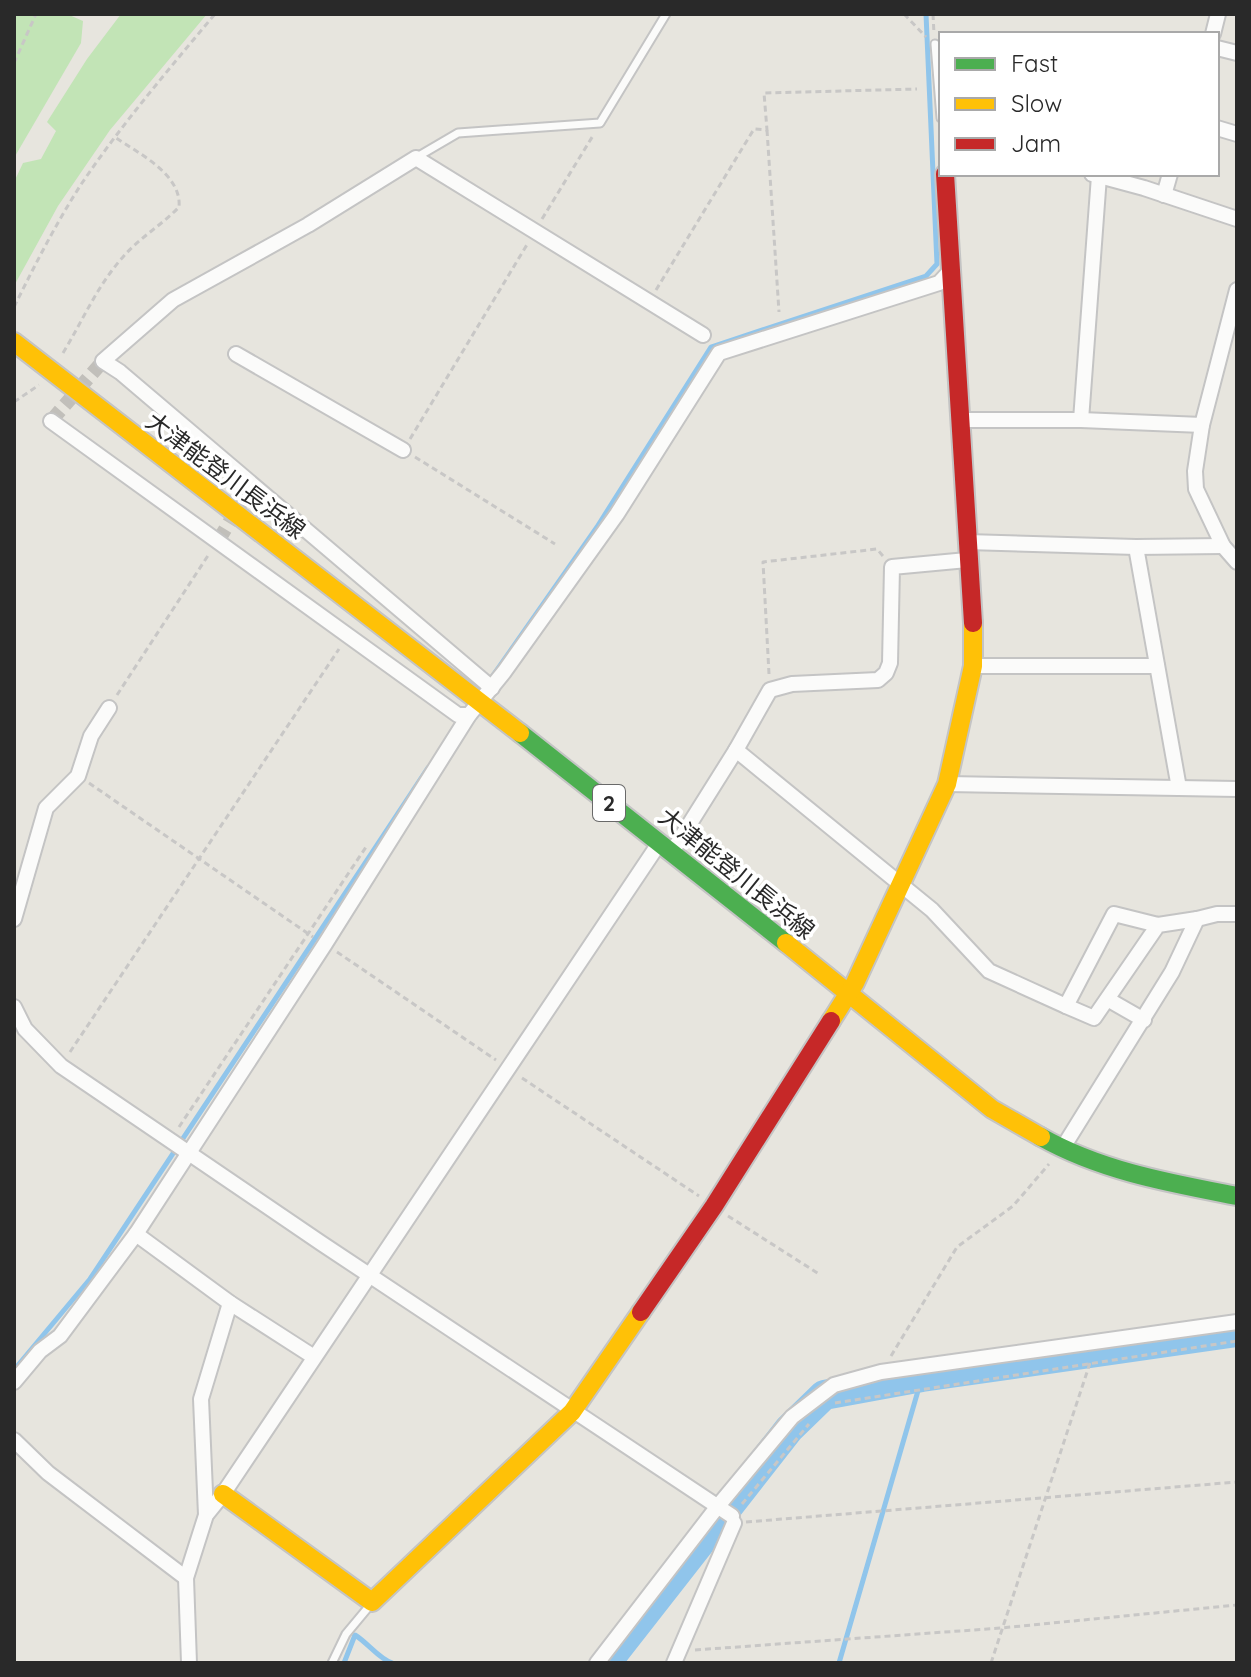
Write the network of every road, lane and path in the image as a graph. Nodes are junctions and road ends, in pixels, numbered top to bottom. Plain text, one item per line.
1 (36, 14) edge
2 (215, 14) edge
3 (666, 14) edge
4 (904, 14) edge
5 (933, 14) edge
6 (921, 34) dead end
7 (935, 44) joint
8 (14, 63) edge
9 (917, 89) dead end
10 (939, 93) edge
11 (600, 123) junction
12 (767, 130) junction
13 (116, 138) junction
14 (416, 158) junction
15 (945, 176) edge
16 (1095, 176) edge
17 (1098, 176) edge
18 (1169, 176) edge
19 (1164, 195) junction
20 (1237, 219) edge
21 (535, 232) junction
22 (952, 269) junction
23 (1237, 290) edge
24 (649, 302) junction
25 (14, 307) edge
26 (779, 312) dead end
27 (703, 335) dead end
28 (14, 342) edge
29 (236, 354) dead end
30 (61, 357) dead end
31 (39, 385) dead end
32 (14, 402) edge
33 (960, 420) junction
34 (1081, 420) junction
35 (51, 421) dead end
36 (1202, 425) junction
37 (403, 450) junction
38 (218, 541) junction
39 (555, 544) dead end
40 (1223, 546) junction
41 (1136, 547) junction
42 (967, 551) junction
43 (1237, 562) edge
44 (892, 567) junction
45 (347, 637) junction
46 (973, 666) junction
47 (1157, 666) junction
48 (770, 690) junction
49 (480, 702) junction
50 (109, 708) joint
51 (736, 750) junction
52 (78, 776) junction
53 (947, 784) junction
54 (1179, 788) junction
55 (1237, 789) edge
56 (666, 847) junction
57 (199, 859) junction
58 (902, 884) junction
59 (1237, 914) edge
60 (14, 919) edge
61 (1197, 919) junction
62 (1158, 925) junction
63 (325, 944) junction
64 (849, 993) junction
65 (1109, 1000) junction
66 (1066, 1006) junction
67 (14, 1007) edge
68 (1144, 1020) junction
69 (61, 1066) junction
70 (509, 1069) junction
71 (178, 1145) junction
72 (1062, 1149) junction
73 (1237, 1196) edge
74 (714, 1206) junction
75 (136, 1234) junction
76 (819, 1274) dead end
77 (370, 1275) junction
78 (230, 1303) junction
79 (1237, 1322) edge
80 (1237, 1341) edge
81 (314, 1357) junction
82 (1090, 1363) junction
83 (881, 1372) junction
84 (14, 1382) edge
85 (825, 1404) dead end
86 (572, 1412) junction
87 (816, 1416) dead end
88 (14, 1440) edge
89 (1237, 1482) edge
90 (223, 1494) junction
91 (1044, 1498) junction
92 (718, 1506) junction
93 (206, 1515) junction
94 (733, 1520) junction
95 (186, 1578) junction
96 (372, 1602) junction
97 (1237, 1605) edge
98 (1001, 1628) junction
99 (676, 1657) edge
100 (189, 1663) edge
101 (332, 1663) edge
102 (597, 1663) edge
103 (991, 1663) edge

1 - 8 path
2 - 13 path
3 - 11 lane
4 - 6 path
5 - 7 path
7 - 10 lane
9 - 12 path
11 - 14 lane
11 - 21 path
12 - 24 path
12 - 26 path
13 - 25 path
13 - 30 path
14 - 21 street
14 - 49 street
15 - 22 street
16 - 34 street
17 - 19 street
18 - 19 street
19 - 20 street
21 - 24 street
21 - 37 path
22 - 33 street
22 - 49 street
23 - 36 street
24 - 27 street
28 - 49 street, 大津能登川長浜線 / 2
29 - 37 street
31 - 32 path
33 - 34 street
33 - 42 street
34 - 36 street
35 - 38 street
36 - 40 street
37 - 39 path
38 - 45 street
38 - 50 path
40 - 41 street
40 - 43 street
41 - 42 street
41 - 47 street
42 - 44 street
42 - 46 street
44 - 48 street
44 - 48 path
45 - 49 street
45 - 57 path
46 - 47 street
46 - 53 street
47 - 54 street
48 - 51 street
49 - 56 street, 大津能登川長浜線 / 2
49 - 63 street
50 - 52 street
51 - 56 street
51 - 58 street
52 - 57 path
52 - 60 street
53 - 54 street
53 - 58 street
54 - 55 street
56 - 64 street, 大津能登川長浜線 / 2
56 - 70 street
57 - 69 path
57 - 71 path
58 - 64 street
58 - 66 street
59 - 61 street
61 - 62 street
61 - 68 street
62 - 65 street
62 - 66 street
63 - 70 path
63 - 71 street
64 - 72 street, 大津能登川長浜線 / 2
64 - 74 street
65 - 66 street
65 - 68 street
67 - 69 street
68 - 72 street
69 - 71 street
70 - 74 path
70 - 77 street
71 - 75 street
71 - 77 street
72 - 73 street, 大津能登川長浜線 / 2
72 - 83 path
74 - 76 path
74 - 86 street
75 - 78 street
75 - 84 street
77 - 81 street
77 - 86 street
78 - 81 street
78 - 93 street
79 - 83 street
80 - 82 path
81 - 90 street
82 - 85 path
82 - 91 path
83 - 92 street
86 - 92 street
86 - 96 street
87 - 94 path
88 - 95 street
89 - 91 path
90 - 93 street
90 - 96 street
91 - 94 path
91 - 98 path
92 - 94 street
92 - 102 street
93 - 95 street
94 - 99 street
95 - 100 street
96 - 101 lane
97 - 98 path
98 - 99 path
98 - 103 path

